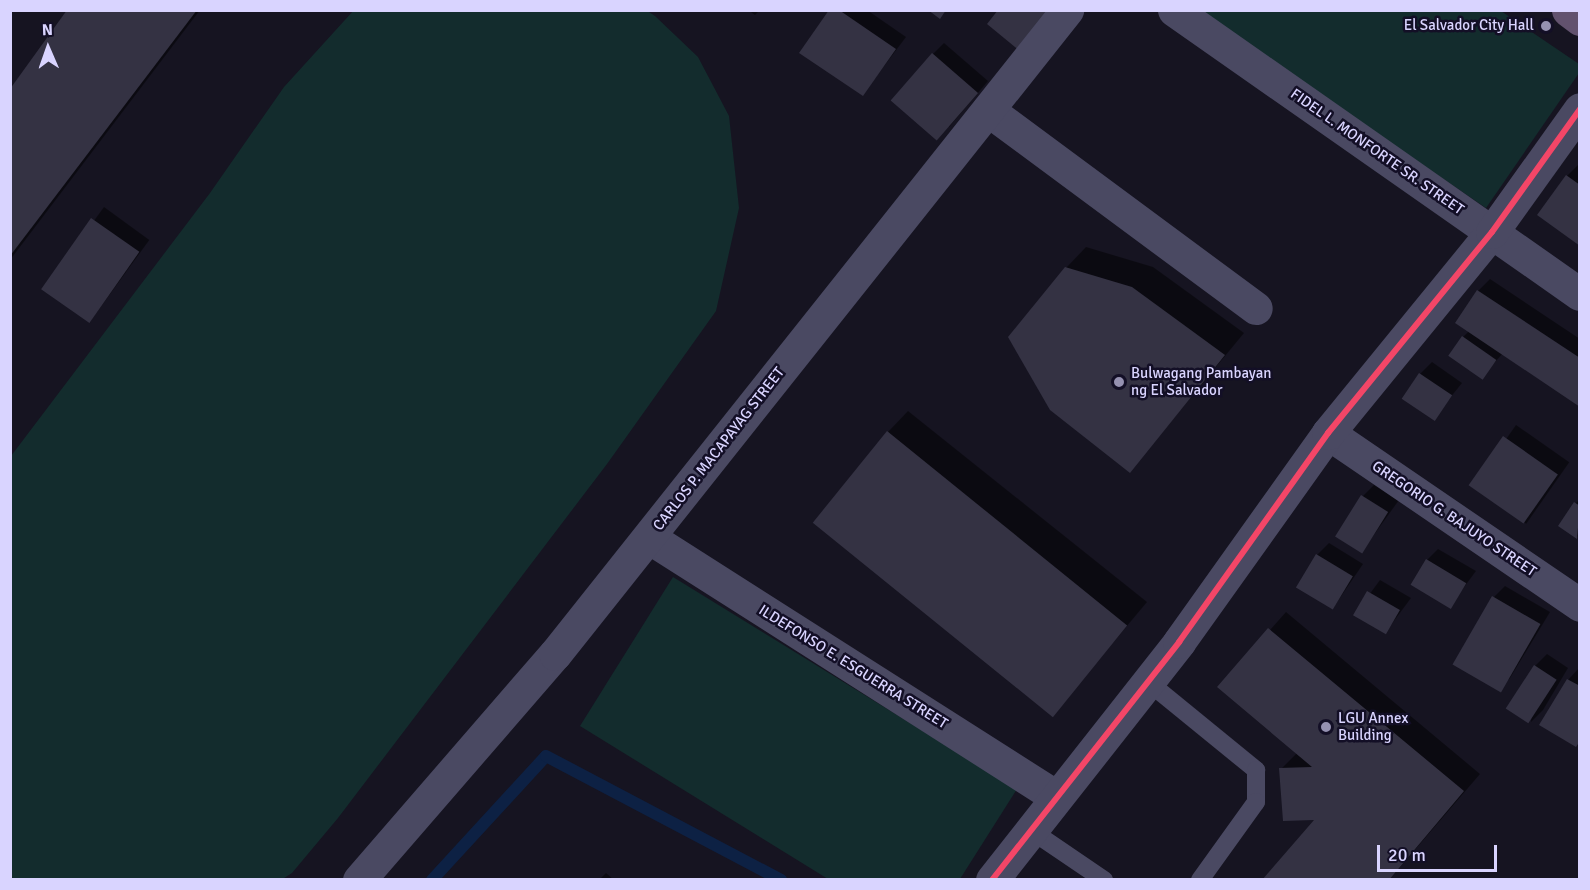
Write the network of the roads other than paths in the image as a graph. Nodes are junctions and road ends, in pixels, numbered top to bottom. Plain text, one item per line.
1 (1067, 10) edge
2 (1174, 10) edge
3 (1568, 10) edge
4 (1580, 19) edge
5 (1580, 109) edge
6 (988, 110) junction
7 (1492, 232) junction
8 (1580, 294) edge
9 (1256, 308) dead end
10 (1328, 433) junction
11 (650, 538) junction
12 (1580, 605) edge
13 (1147, 681) junction
14 (1056, 797) junction
15 (1029, 830) junction
16 (359, 879) edge
17 (992, 879) edge
18 (1104, 879) edge
19 (1200, 879) edge

1 - 6 street, CARLOS P. MACAPAYAG STREET
2 - 7 street, FIDEL L. MONFORTE SR. STREET
3 - 4 highway
5 - 7 street
6 - 9 street
6 - 11 street, CARLOS P. MACAPAYAG STREET
7 - 8 street, FIDEL L. MONFORTE SR. STREET
7 - 10 street
10 - 12 street, GREGORIO G. BAJUYO STREET
10 - 13 street
11 - 14 street, ILDEFONSO E. ESGUERRA STREET
11 - 16 street, CARLOS P. MACAPAYAG STREET
13 - 14 street
13 - 19 lane
14 - 15 street
15 - 17 street
15 - 18 lane

